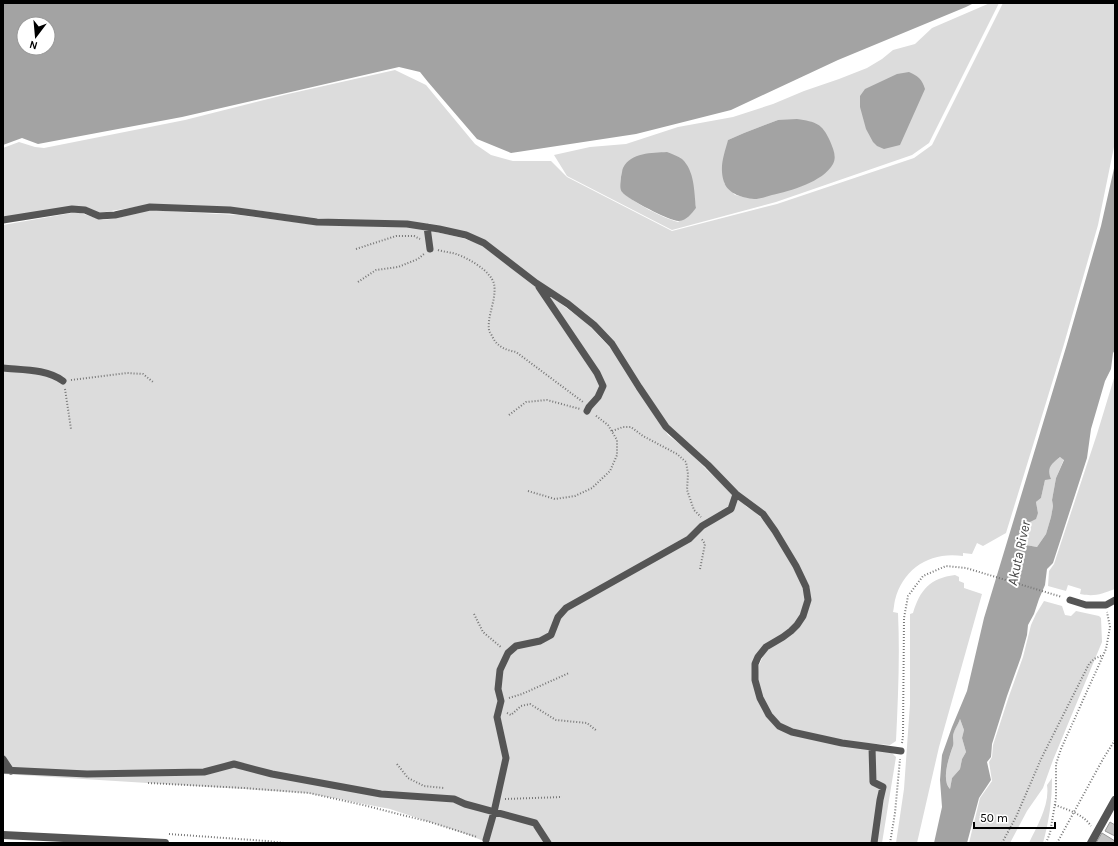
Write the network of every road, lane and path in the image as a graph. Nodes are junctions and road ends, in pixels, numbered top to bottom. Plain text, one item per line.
1 (3, 220) edge
2 (427, 227) junction
3 (430, 245) junction
4 (356, 249) dead end
5 (358, 282) dead end
6 (536, 283) junction
7 (3, 368) edge
8 (63, 381) junction
9 (153, 382) dead end
10 (588, 409) junction
11 (509, 415) dead end
12 (71, 429) dead end
13 (612, 431) junction
14 (528, 490) dead end
15 (736, 494) junction
16 (704, 525) junction
17 (700, 569) dead end
18 (1070, 600) joint
19 (1115, 600) edge
20 (1106, 605) junction
21 (474, 614) dead end
22 (508, 653) junction
23 (1104, 655) junction
24 (568, 673) dead end
25 (501, 701) junction
26 (499, 711) junction
27 (597, 731) dead end
28 (1115, 740) edge
29 (872, 747) junction
30 (901, 751) junction
31 (3, 759) edge
32 (397, 764) dead end
33 (3, 770) edge
34 (11, 771) junction
35 (142, 782) dead end
36 (449, 789) dead end
37 (498, 794) junction
38 (562, 797) dead end
39 (1115, 800) edge
40 (1055, 805) junction
41 (494, 812) junction
42 (1073, 812) junction
43 (1086, 819) dead end
44 (3, 835) edge
45 (486, 840) joint
46 (165, 843) edge
47 (548, 843) edge
48 (874, 843) edge
49 (890, 843) edge
50 (1002, 843) edge
51 (1046, 843) edge
52 (1057, 843) edge
53 (1092, 843) edge

1 - 2 lane
2 - 3 lane
2 - 6 lane
3 - 4 path
3 - 5 path
3 - 10 path
6 - 10 lane
6 - 15 lane
7 - 8 lane
8 - 9 path
8 - 12 path
10 - 11 path
10 - 13 path
13 - 14 path
13 - 16 path
15 - 16 lane
15 - 29 lane
16 - 17 path
16 - 22 lane
18 - 20 lane
18 - 30 path
19 - 20 lane
20 - 23 path
21 - 22 path
22 - 25 lane
23 - 40 path
23 - 50 path
24 - 25 path
25 - 26 lane
26 - 27 path
26 - 37 lane
28 - 42 path
29 - 30 lane
29 - 48 lane
30 - 49 path
31 - 34 lane
32 - 36 path
33 - 34 lane
34 - 41 lane
35 - 45 path
37 - 38 path
37 - 41 lane
39 - 53 street
40 - 42 path
40 - 51 path
41 - 45 lane
41 - 47 lane
42 - 43 path
42 - 52 path
44 - 46 street

